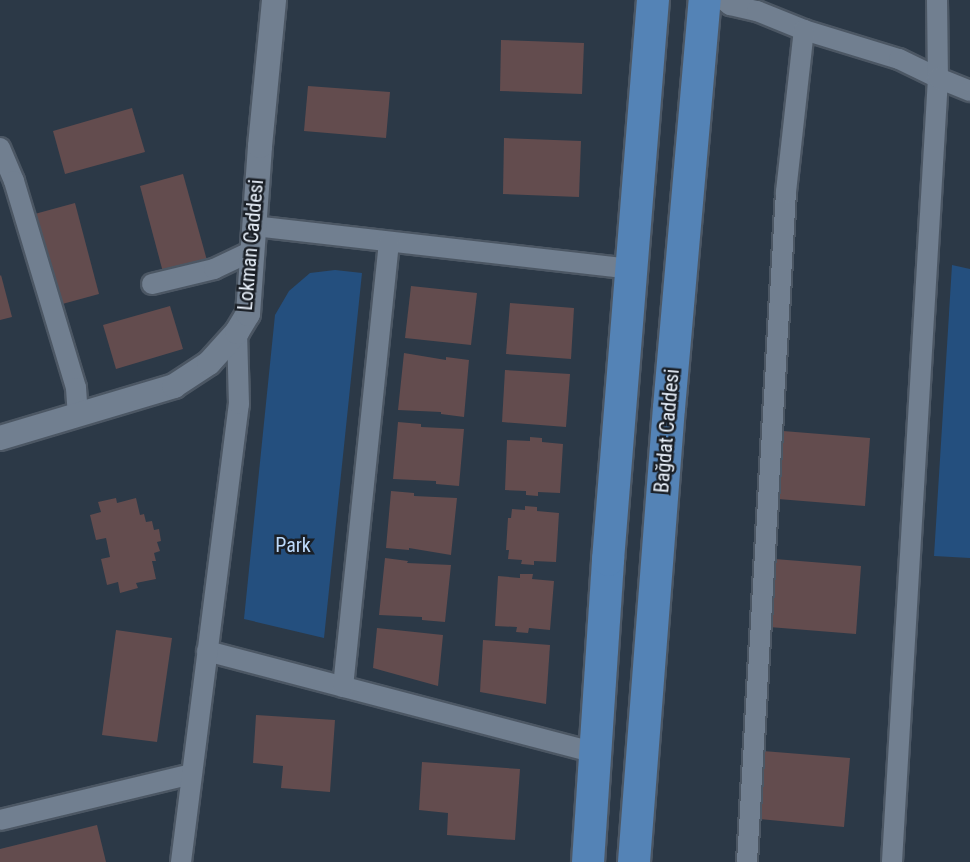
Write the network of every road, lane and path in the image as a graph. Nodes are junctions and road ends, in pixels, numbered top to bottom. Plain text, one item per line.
1 (274, 0) edge
2 (653, 0) edge
3 (705, 0) edge
4 (724, 0) edge
5 (937, 0) edge
6 (804, 30) junction
7 (938, 78) junction
8 (970, 91) edge
9 (0, 148) edge
10 (254, 226) junction
11 (389, 242) junction
12 (252, 251) junction
13 (632, 269) junction
14 (152, 284) dead end
15 (237, 332) junction
16 (78, 416) junction
17 (0, 438) edge
18 (207, 651) junction
19 (343, 687) junction
20 (594, 753) junction
21 (192, 774) junction
22 (0, 820) edge
23 (181, 862) edge
24 (588, 862) edge
25 (634, 862) edge
26 (747, 862) edge
27 (892, 862) edge

1 - 10 street, Lokman Caddesi
2 - 13 main road
3 - 25 main road, Bağdat Caddesi
4 - 6 street
5 - 7 street
6 - 7 street
6 - 26 street
7 - 8 street
7 - 27 street
9 - 16 street
10 - 11 street
10 - 12 street, Lokman Caddesi
11 - 13 street
11 - 19 street
12 - 14 street
12 - 15 street, Lokman Caddesi
13 - 20 main road
15 - 16 street, Lokman Caddesi
15 - 18 street
16 - 17 street, Lokman Caddesi
18 - 19 street
18 - 21 street
19 - 20 street
20 - 24 main road
21 - 22 street
21 - 23 street

